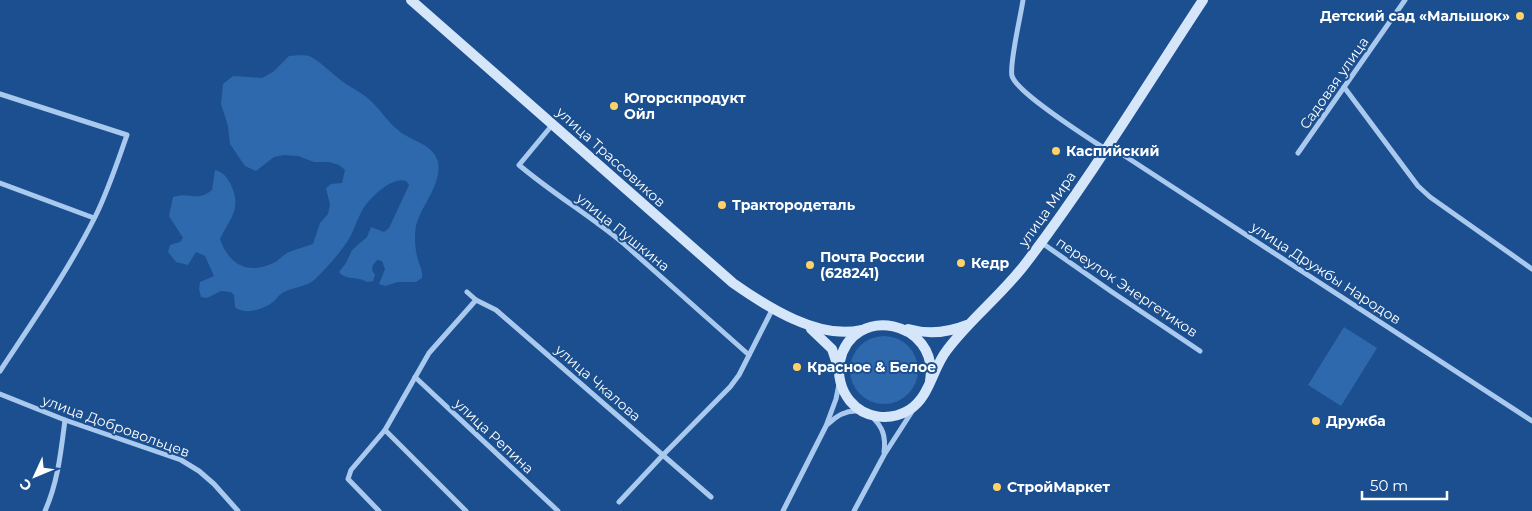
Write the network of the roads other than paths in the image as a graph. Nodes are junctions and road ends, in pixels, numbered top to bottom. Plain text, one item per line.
1 (411, 0) edge
2 (1023, 0) edge
3 (1203, 0) edge
4 (1405, 0) edge
5 (1344, 87) junction
6 (0, 94) edge
7 (553, 124) junction
8 (1106, 147) junction
9 (1298, 153) dead end
10 (0, 183) edge
11 (94, 218) junction
12 (1041, 242) junction
13 (1532, 270) edge
14 (467, 292) dead end
15 (476, 300) junction
16 (774, 308) junction
17 (802, 322) junction
18 (968, 324) junction
19 (897, 326) junction
20 (868, 328) junction
21 (1200, 351) dead end
22 (750, 355) junction
23 (0, 371) edge
24 (839, 372) junction
25 (415, 377) junction
26 (930, 381) junction
27 (0, 394) edge
28 (918, 402) junction
29 (867, 413) junction
30 (64, 420) junction
31 (1532, 421) edge
32 (826, 426) junction
33 (386, 430) junction
34 (663, 455) junction
35 (884, 455) junction
36 (711, 497) dead end
37 (619, 502) dead end
38 (45, 511) edge
39 (238, 511) edge
40 (379, 511) edge
41 (466, 511) edge
42 (558, 511) edge
43 (783, 511) edge
44 (854, 511) edge

1 - 7 main road, улица Трассовиков
2 - 8 street, улица Дружбы Народов
3 - 8 main road, улица Мира
4 - 5 street, Садовая улица
5 - 9 street, Садовая улица
5 - 13 street
6 - 11 street
7 - 16 main road, улица Трассовиков
7 - 22 street, улица Пушкина
8 - 12 main road, улица Мира
8 - 31 street, улица Дружбы Народов
10 - 11 street
11 - 23 street
12 - 18 main road, улица Мира
12 - 21 street, переулок Энергетиков
14 - 15 street, улица Чкалова
15 - 25 street
15 - 34 street, улица Чкалова
16 - 17 main road, улица Трассовиков
16 - 22 street
17 - 20 main road
17 - 24 main road
18 - 19 main road
18 - 26 main road, улица Мира
19 - 20 main road
19 - 26 main road
20 - 24 main road
22 - 34 street
24 - 29 main road
24 - 32 street
25 - 33 street
25 - 42 street, улица Репина
26 - 28 main road
27 - 30 street, улица Добровольцев
28 - 29 main road
28 - 35 street
29 - 32 street
29 - 35 street
30 - 38 street
30 - 39 street, улица Добровольцев
32 - 43 street
33 - 40 street
33 - 41 street
34 - 36 street, улица Чкалова
34 - 37 street
35 - 44 street

